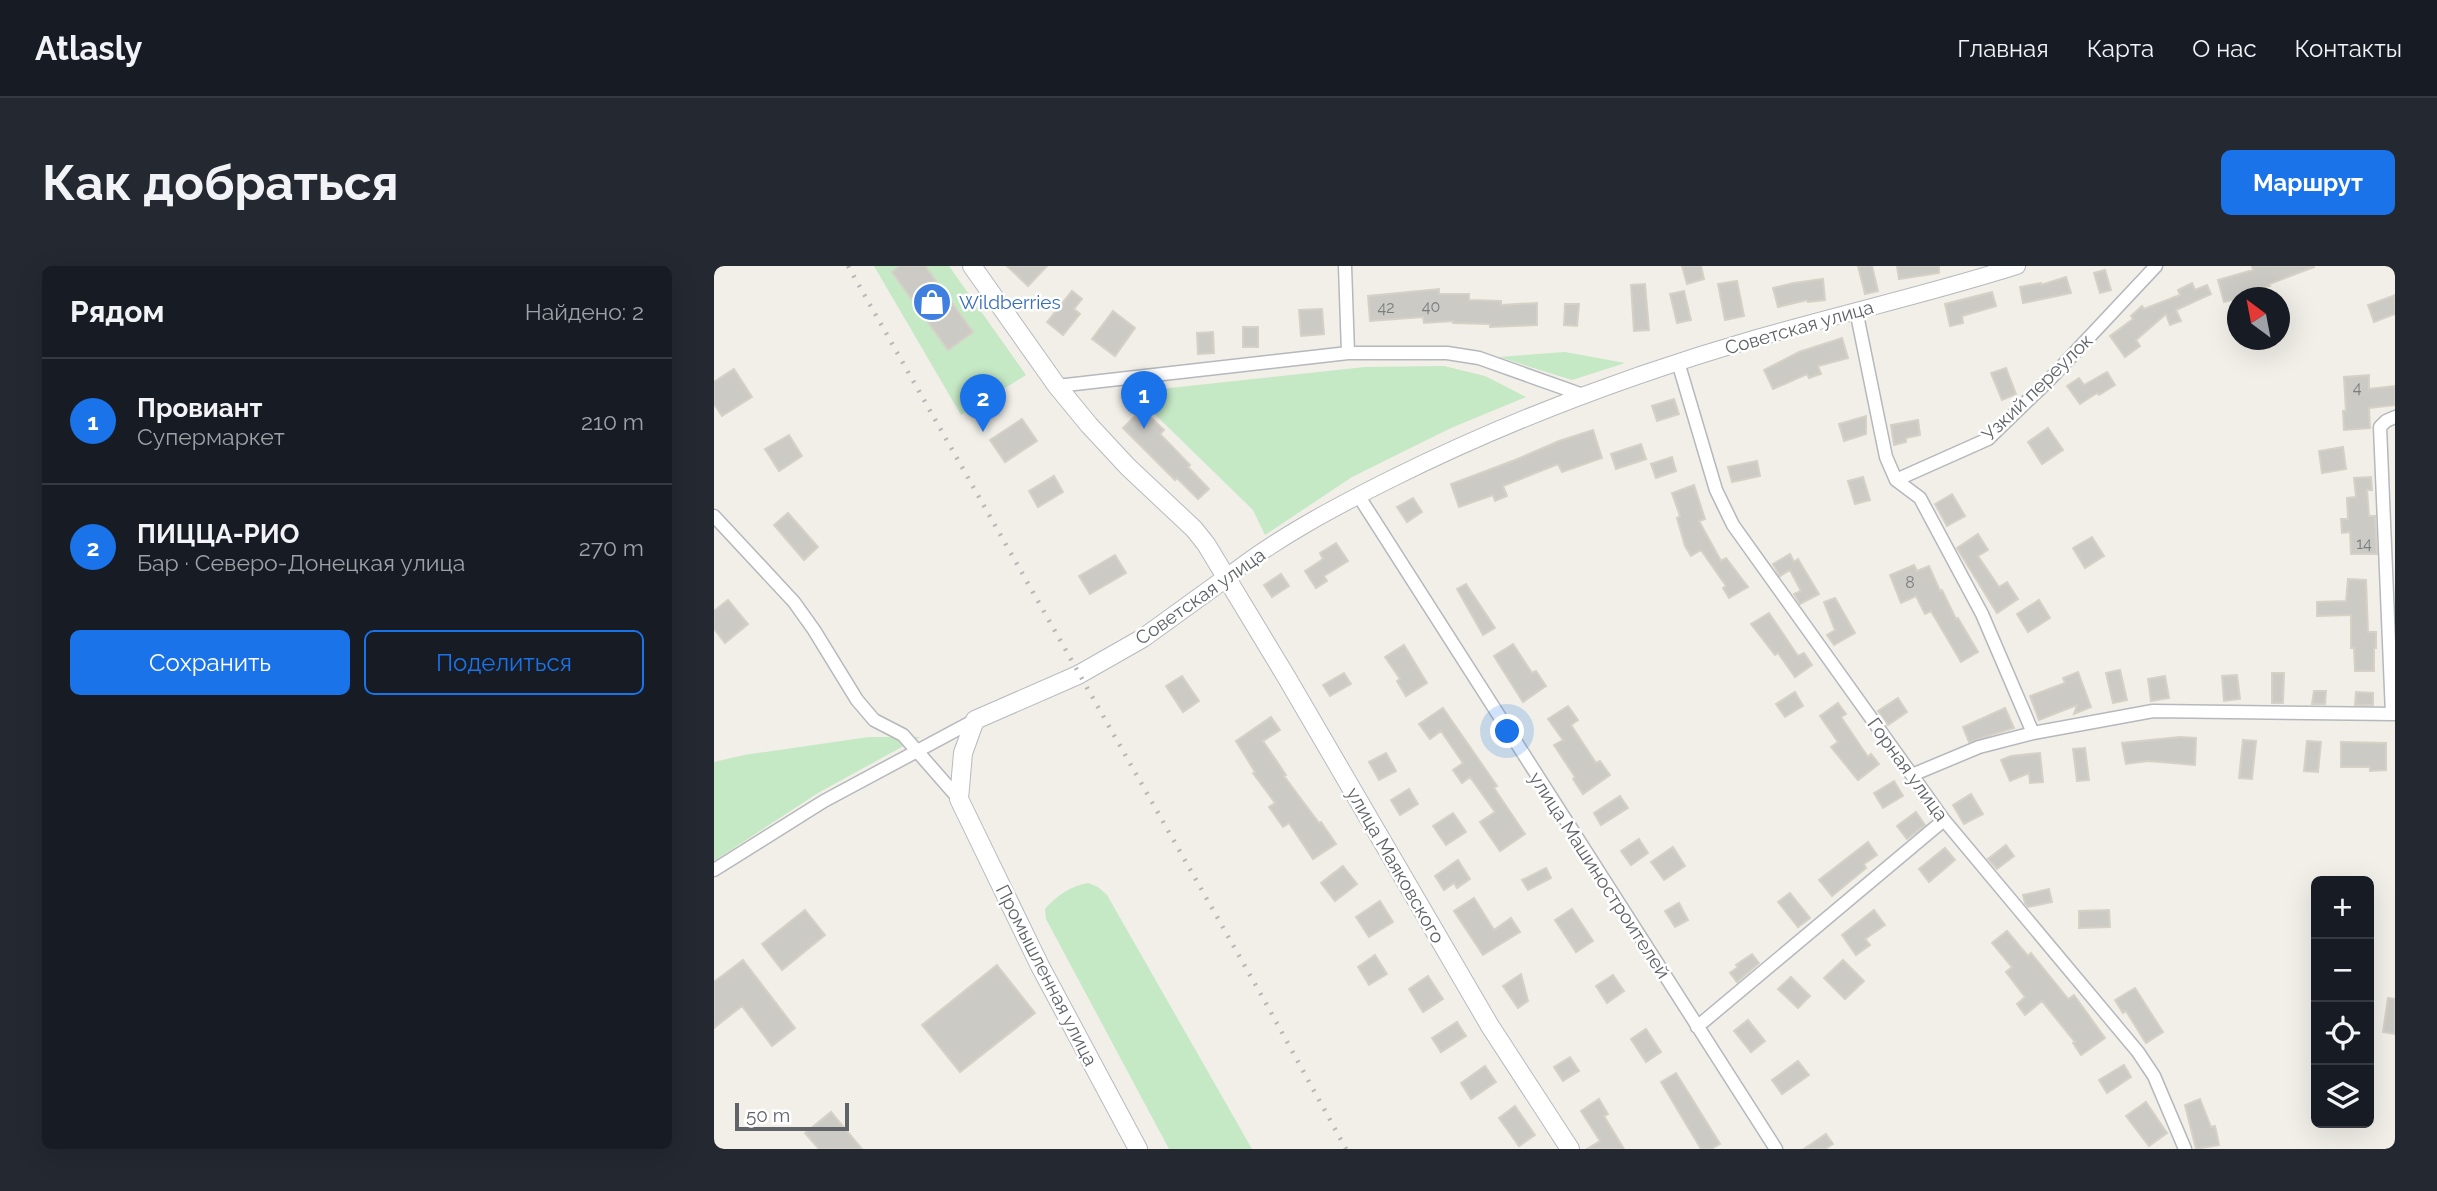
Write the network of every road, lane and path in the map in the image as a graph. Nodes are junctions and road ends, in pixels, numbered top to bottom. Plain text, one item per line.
1 (972, 266) edge
2 (1345, 266) edge
3 (2156, 266) edge
4 (2008, 267) edge
5 (1856, 310) junction
6 (1348, 354) junction
7 (1678, 362) junction
8 (1057, 386) junction
9 (1583, 395) junction
10 (2395, 417) edge
11 (1896, 480) junction
12 (1358, 495) junction
13 (714, 516) edge
14 (1226, 578) junction
15 (2393, 714) edge
16 (975, 720) junction
17 (2033, 733) junction
18 (919, 751) junction
19 (1912, 775) junction
20 (958, 799) junction
21 (1944, 820) junction
22 (714, 870) edge
23 (1697, 1027) junction
24 (1138, 1149) edge
25 (1570, 1149) edge
26 (1776, 1149) edge
27 (2185, 1149) edge

1 - 8 main road, улица Маяковского
2 - 6 street
3 - 11 street, Узкий переулок
4 - 5 street, Советская улица
5 - 7 street, Советская улица
5 - 11 street
6 - 8 street
6 - 9 street
7 - 9 street, Советская улица
7 - 19 street, Горная улица
8 - 14 main road, улица Маяковского
9 - 12 street, Советская улица
10 - 15 street
11 - 17 street
12 - 14 street, Советская улица
12 - 23 street, улица Машиностроителей
13 - 18 street, Промышленная улица
14 - 16 main road, Советская улица
14 - 25 main road, улица Маяковского
15 - 17 street
16 - 18 street, Советская улица
16 - 20 main road
17 - 19 street
18 - 20 street, Промышленная улица
18 - 22 street, Советская улица
19 - 21 street, Горная улица
20 - 24 main road, Промышленная улица
21 - 23 street
21 - 27 street, Горная улица
23 - 26 street, улица Машиностроителей

